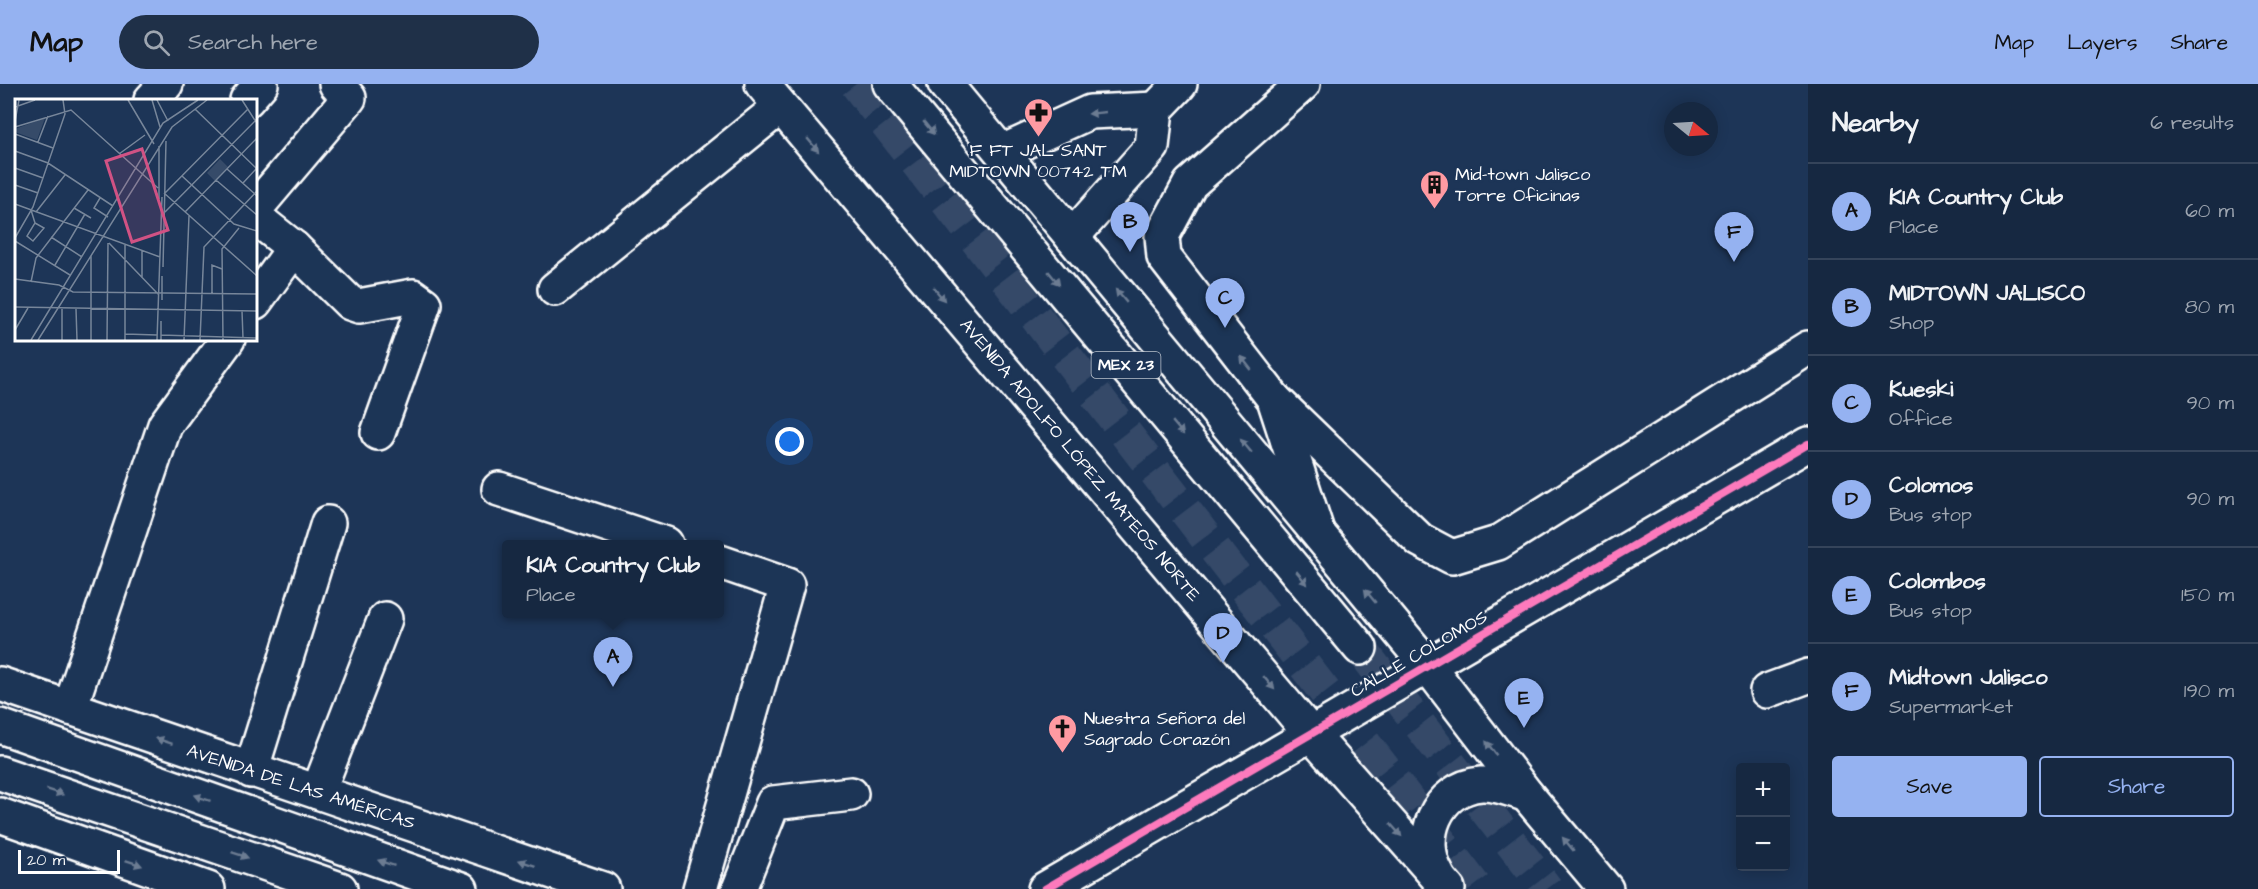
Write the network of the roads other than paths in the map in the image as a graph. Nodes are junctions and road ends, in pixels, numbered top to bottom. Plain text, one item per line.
1 (166, 84) edge
2 (261, 84) edge
3 (336, 84) edge
4 (891, 84) edge
5 (945, 84) edge
6 (1180, 84) edge
7 (1303, 84) edge
8 (771, 95) edge
9 (152, 99) edge
10 (248, 99) edge
11 (1156, 109) junction
12 (1152, 147) junction
13 (1002, 152) junction
14 (1190, 184) junction
15 (256, 208) edge
16 (256, 218) edge
17 (1072, 237) junction
18 (294, 248) junction
19 (555, 289) dead end
20 (256, 301) edge
21 (227, 340) edge
22 (1808, 348) edge
23 (1274, 399) junction
24 (378, 433) dead end
25 (1808, 444) edge
26 (499, 489) dead end
27 (328, 523) dead end
28 (1317, 531) junction
29 (654, 540) edge
30 (724, 563) edge
31 (385, 619) dead end
32 (1360, 648) tunnel mouth
33 (1428, 666) junction
34 (1808, 676) edge
35 (0, 684) edge
36 (1767, 691) dead end
37 (70, 708) junction
38 (0, 726) edge
39 (1311, 734) junction
40 (251, 771) junction
41 (0, 773) edge
42 (318, 792) junction
43 (850, 794) dead end
44 (1527, 795) junction
45 (0, 816) edge
46 (1443, 884) edge
47 (208, 889) edge
48 (340, 889) edge
49 (460, 889) edge
50 (603, 889) edge
51 (700, 889) edge
52 (739, 889) edge
53 (1045, 889) edge
54 (1606, 889) edge

1 - 9 main road
2 - 10 main road
3 - 15 main road
4 -> 32 main road, MEX 23
5 - 13 main road
6 - 11 main road
7 - 14 main road
8 - 19 main road
8 -> 39 main road, AVENIDA ADOLFO LÓPEZ MATEOS NORTE
11 - 12 main road
11 -> 13 main road
12 - 14 main road
12 - 17 main road
13 - 17 main road
23 -> 14 main road
16 - 18 main road
28 -> 17 main road
18 - 20 main road
18 - 24 main road
21 - 37 main road
22 - 23 main road
23 - 28 main road
25 - 33 main road, CALLE COLOMOS
26 - 29 main road
27 - 40 main road
33 -> 28 main road
30 - 51 main road
31 - 42 main road
33 - 39 main road, CALLE COLOMOS
44 -> 33 main road
34 - 36 main road
35 - 37 main road, AVENIDA DE LAS AMÉRICAS
40 -> 37 main road, AVENIDA DE LAS AMÉRICAS
49 -> 38 main road
39 -> 46 main road, AVENIDA ADOLFO LÓPEZ MATEOS NORTE
39 - 53 main road, CALLE COLOMOS
40 - 42 main road, AVENIDA DE LAS AMÉRICAS
41 -> 48 main road
50 -> 42 main road, AVENIDA DE LAS AMÉRICAS
43 - 52 main road
44 - 46 main road
54 -> 44 main road
45 -> 47 main road

